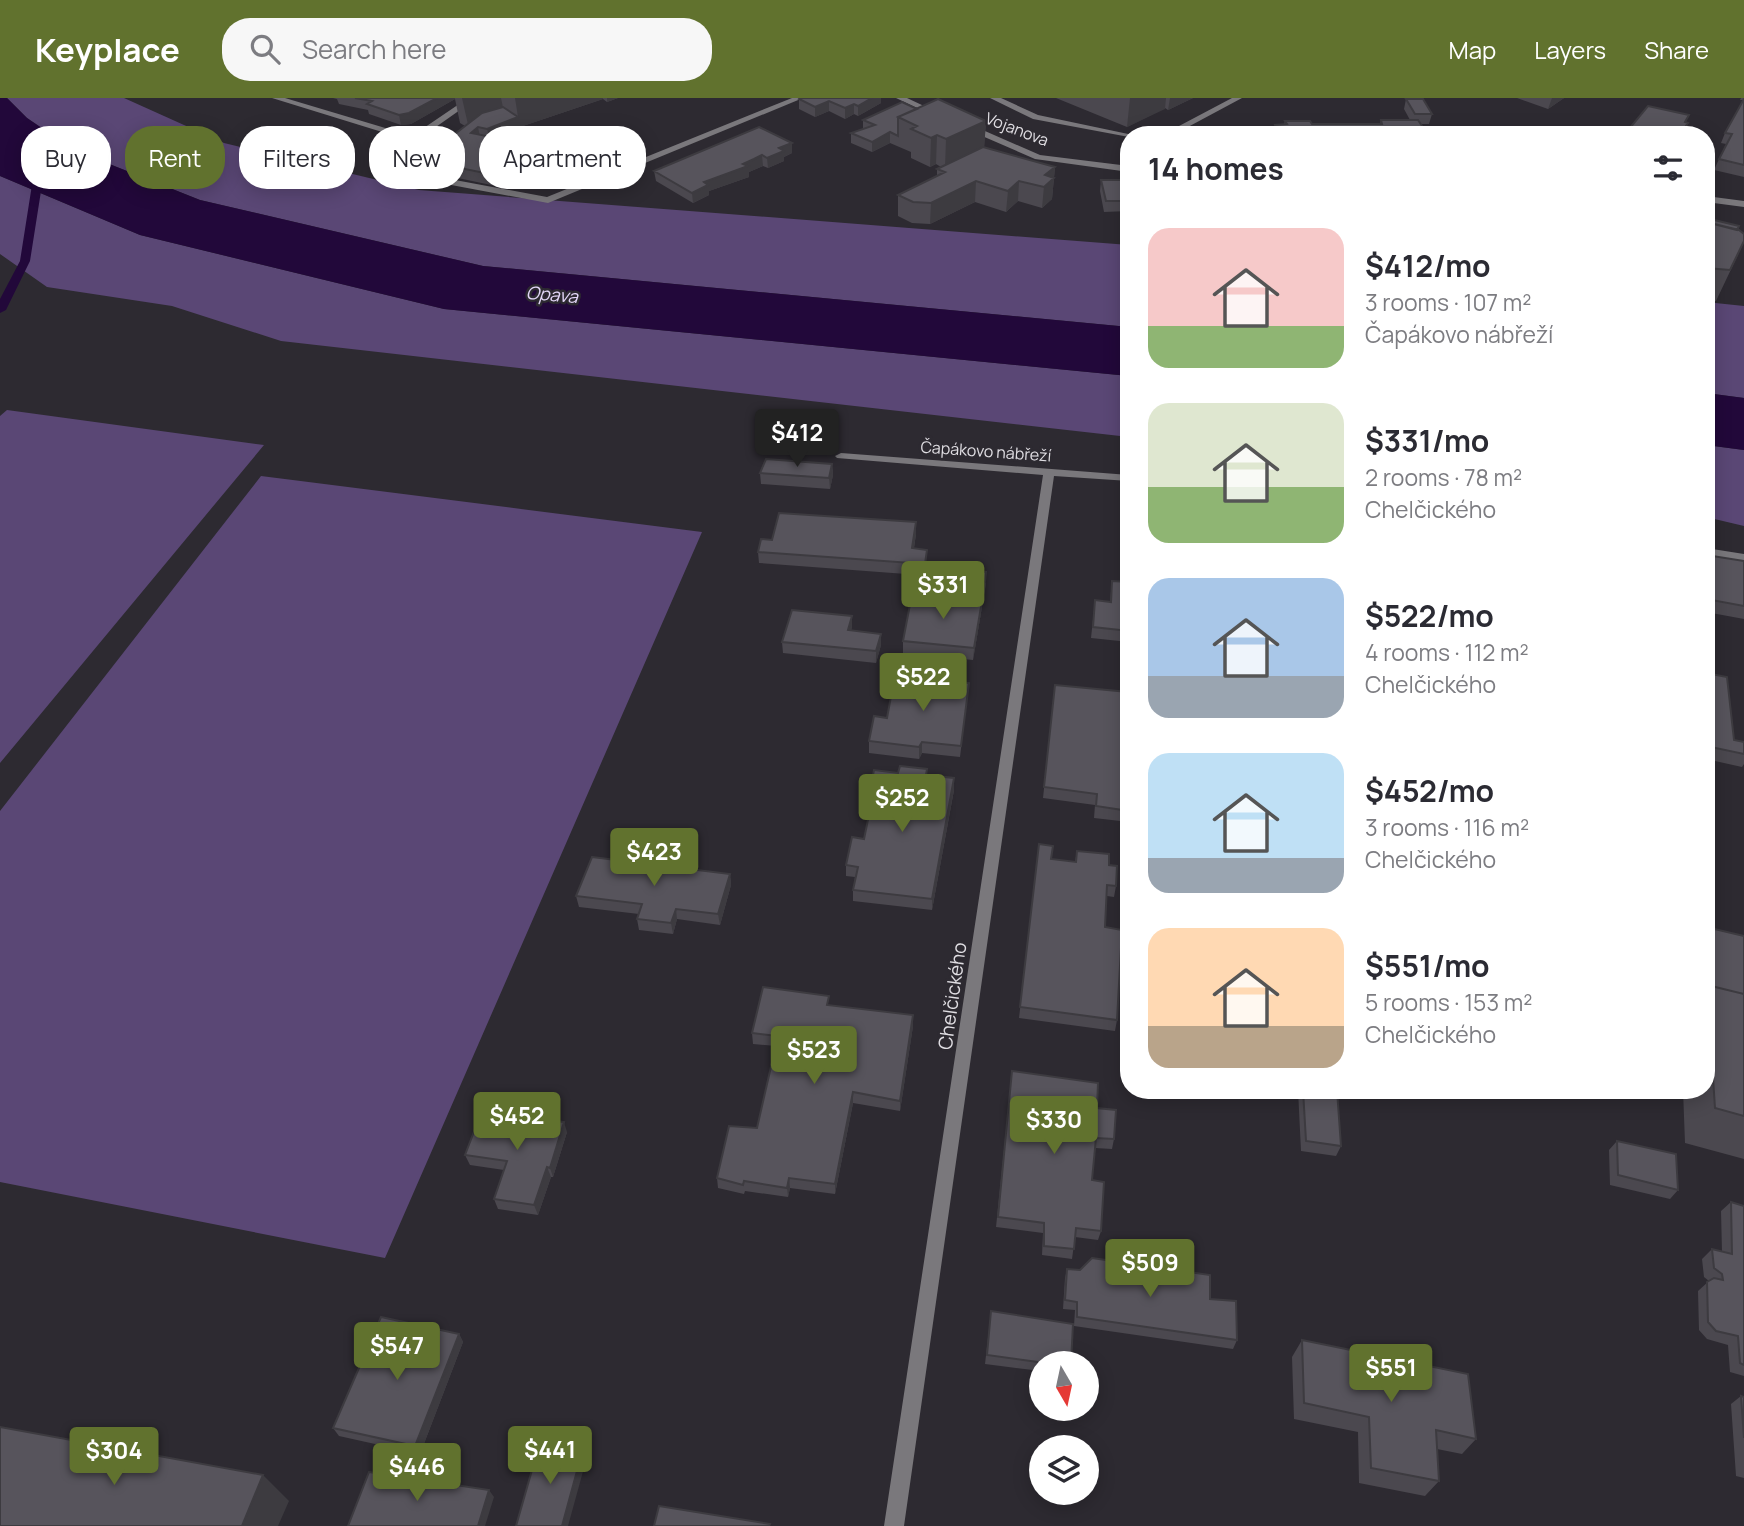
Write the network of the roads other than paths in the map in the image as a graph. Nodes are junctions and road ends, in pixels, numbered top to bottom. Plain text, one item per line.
1 (276, 98) edge
2 (473, 98) edge
3 (799, 98) edge
4 (900, 98) edge
5 (994, 98) edge
6 (1238, 98) edge
7 (950, 119) edge
8 (963, 125) edge
9 (370, 126) edge
10 (432, 126) edge
11 (1184, 126) edge
12 (1120, 133) edge
13 (1120, 168) edge
14 (465, 185) edge
15 (1715, 200) edge
16 (1744, 204) edge
17 (841, 456) dead end
18 (1049, 472) junction
19 (1120, 477) edge
20 (1715, 553) edge
21 (1744, 558) edge
22 (894, 1526) edge

1 - 9 street
2 - 10 street
3 - 14 street
4 - 7 street
5 - 12 street
6 - 11 street
8 - 13 street, Vojanova
15 - 16 street
17 - 18 street, Čapákovo nábřeží
18 - 19 street, Čapákovo nábřeží
18 - 22 street, Chelčického
20 - 21 street

